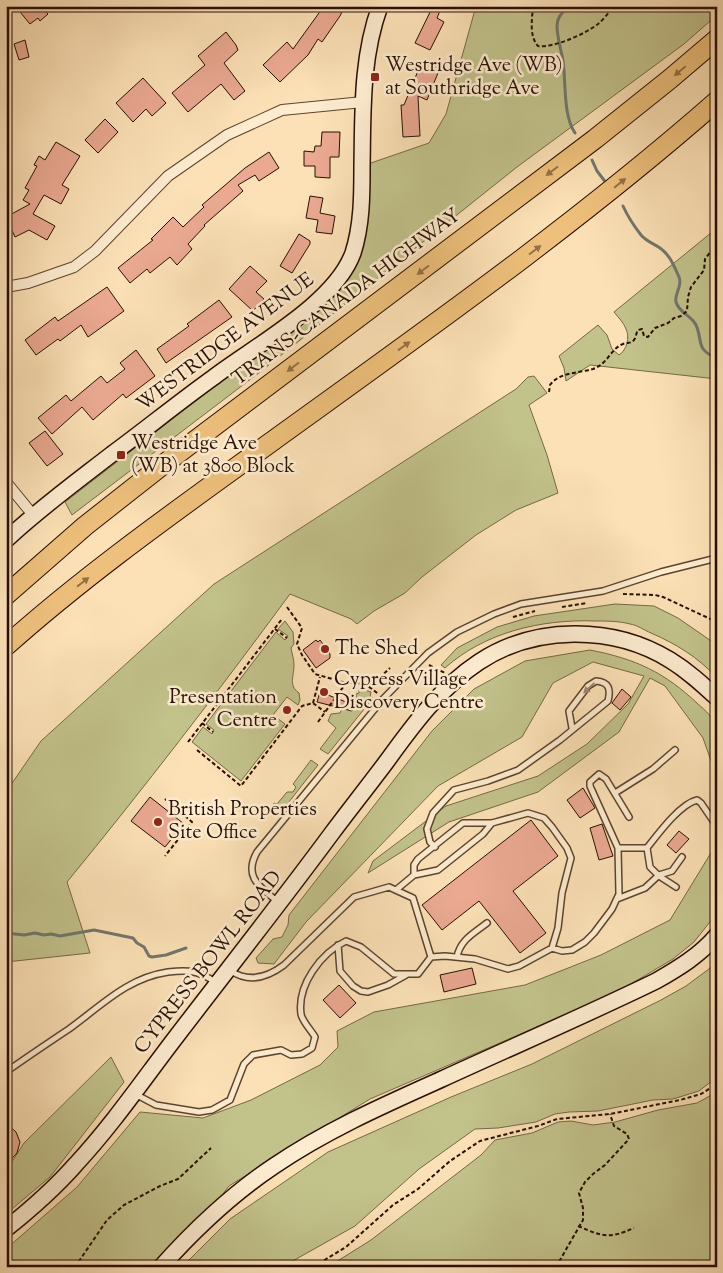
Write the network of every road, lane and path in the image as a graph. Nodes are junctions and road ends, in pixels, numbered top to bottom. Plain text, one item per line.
1 (380, 6) edge
2 (533, 6) edge
3 (614, 6) edge
4 (717, 39) edge
5 (717, 101) edge
6 (364, 102) junction
7 (717, 250) edge
8 (6, 287) edge
9 (549, 392) dead end
10 (6, 482) edge
11 (121, 497) junction
12 (33, 515) junction
13 (6, 540) edge
14 (717, 558) edge
15 (6, 578) edge
16 (6, 594) edge
17 (287, 607) dead end
18 (45, 612) junction
19 (282, 619) dead end
20 (275, 628) junction
21 (286, 638) dead end
22 (6, 646) edge
23 (6, 654) edge
24 (428, 665) dead end
25 (390, 668) dead end
26 (320, 676) junction
27 (453, 682) junction
28 (346, 683) junction
29 (370, 687) junction
30 (378, 694) dead end
31 (717, 698) edge
32 (392, 702) dead end
33 (313, 703) junction
34 (325, 712) junction
35 (420, 717) junction
36 (318, 722) dead end
37 (202, 723) junction
38 (572, 728) junction
39 (213, 732) dead end
40 (188, 742) dead end
41 (198, 750) dead end
42 (675, 750) dead end
43 (615, 793) junction
44 (165, 799) dead end
45 (180, 804) dead end
46 (176, 809) junction
47 (629, 817) dead end
48 (492, 823) junction
49 (716, 825) edge
50 (435, 847) junction
51 (618, 848) junction
52 (647, 848) junction
53 (165, 856) dead end
54 (682, 857) dead end
55 (414, 875) junction
56 (659, 876) junction
57 (676, 887) dead end
58 (396, 890) junction
59 (617, 899) junction
60 (281, 903) junction
61 (488, 924) dead end
62 (717, 935) edge
63 (338, 945) junction
64 (552, 948) junction
65 (431, 957) junction
66 (457, 957) junction
67 (228, 969) junction
68 (408, 974) junction
69 (217, 984) junction
70 (6, 1072) edge
71 (717, 1085) edge
72 (135, 1094) junction
73 (610, 1114) junction
74 (211, 1148) dead end
75 (578, 1226) junction
76 (634, 1228) dead end
77 (6, 1229) edge
78 (321, 1263) junction
79 (75, 1267) edge
80 (161, 1267) edge
81 (313, 1267) edge
82 (322, 1267) edge
83 (556, 1267) edge

1 - 6 street, WESTRIDGE AVENUE
2 - 3 path
4 -> 11 highway, TRANS-CANADA HIGHWAY
18 -> 5 highway
6 - 8 street
6 - 12 street, WESTRIDGE AVENUE
7 - 9 path
10 - 12 street
11 - 15 highway
11 - 16 highway, TRANS-CANADA HIGHWAY
12 - 13 street, WESTRIDGE AVENUE
14 - 60 lane
17 - 26 path
18 - 22 highway
18 - 23 highway
19 - 20 path
20 - 21 path
20 - 37 path
24 - 27 path
25 - 29 path
26 - 28 path
26 - 33 path
27 - 31 street, CYPRESS BOWL ROAD
27 - 35 street, CYPRESS BOWL ROAD
28 - 29 path
28 - 34 path
29 - 30 path
32 - 35 path
33 - 34 path
33 - 41 path
34 - 36 path
35 - 60 street, CYPRESS BOWL ROAD
37 - 39 path
37 - 40 path
38 -> 38 lane
38 - 50 lane
42 - 43 lane
43 - 47 lane
43 - 51 lane
44 - 46 path
45 - 46 path
46 - 53 path
48 - 50 lane
48 - 55 lane
48 - 64 lane
49 - 52 lane
50 - 55 lane
51 - 52 lane
51 - 59 lane
52 - 56 lane
54 - 56 lane
55 - 58 lane
56 - 57 lane
56 - 59 lane
58 - 65 lane
58 - 67 lane
59 - 64 lane
60 - 67 street, CYPRESS BOWL ROAD
61 - 66 lane
62 - 80 street
63 - 68 lane
63 - 68 lane
63 - 72 lane
64 - 66 lane
65 - 66 lane
65 - 68 lane
67 - 69 street, CYPRESS BOWL ROAD
69 - 70 lane
69 - 72 street, CYPRESS BOWL ROAD
71 - 73 path
72 - 77 street, CYPRESS BOWL ROAD
73 - 75 path
73 - 78 path
74 - 79 path
75 - 76 path
75 - 83 path
78 - 81 path
78 - 82 path

